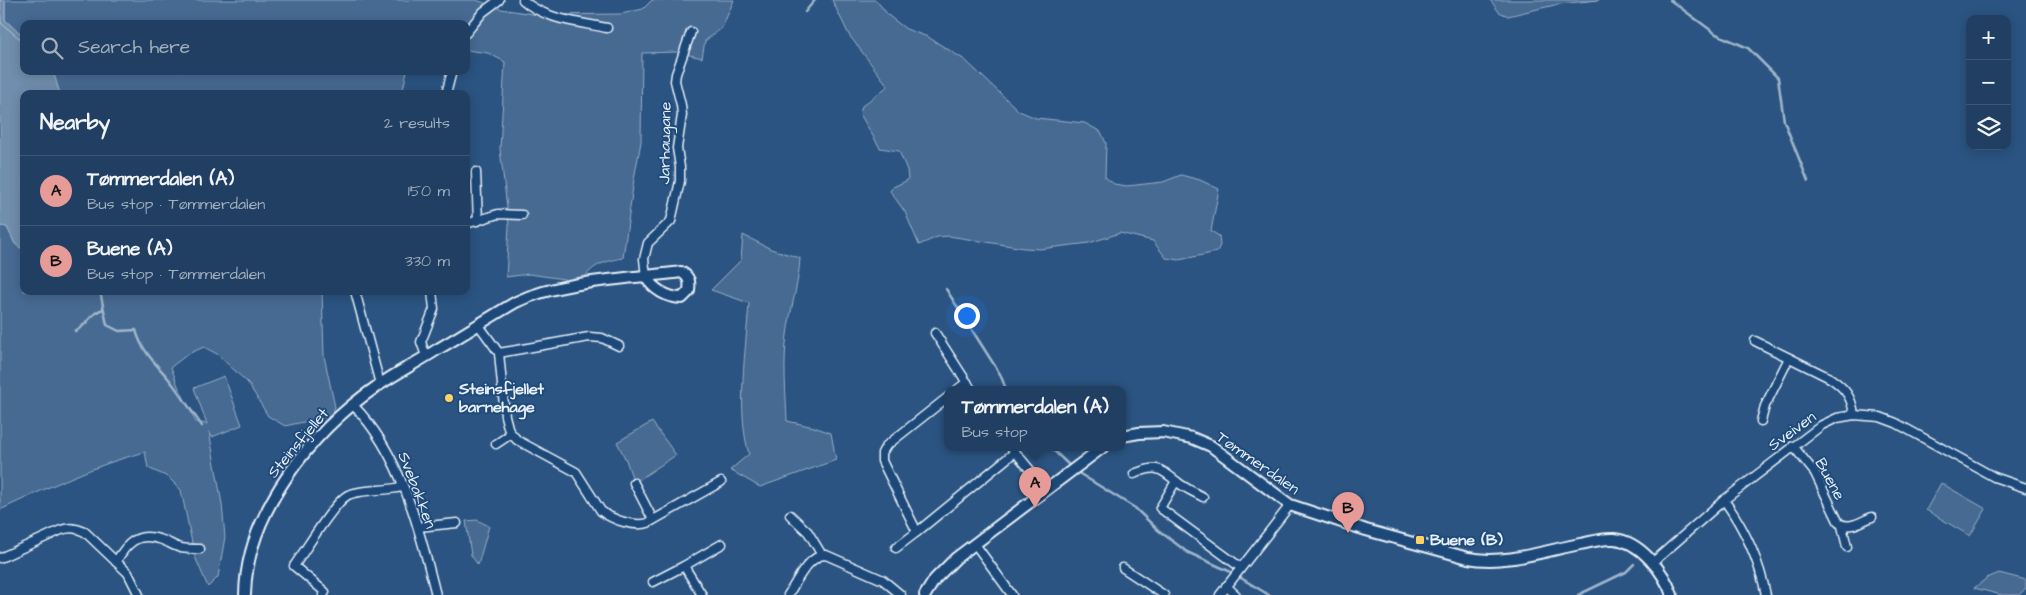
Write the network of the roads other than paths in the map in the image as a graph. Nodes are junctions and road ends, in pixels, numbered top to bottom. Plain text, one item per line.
1 (499, 0) edge
2 (522, 0) edge
3 (470, 28) edge
4 (607, 28) dead end
5 (691, 32) dead end
6 (451, 75) edge
7 (447, 90) edge
8 (476, 172) dead end
9 (522, 215) dead end
10 (478, 221) junction
11 (470, 223) edge
12 (646, 277) joint
13 (356, 295) edge
14 (432, 295) edge
15 (478, 324) junction
16 (935, 333) dead end
17 (1755, 341) dead end
18 (619, 346) dead end
19 (498, 352) junction
20 (426, 356) junction
21 (1789, 358) junction
22 (380, 384) junction
23 (969, 386) edge
24 (944, 400) edge
25 (354, 405) junction
26 (1854, 415) junction
27 (1761, 421) dead end
28 (511, 434) junction
29 (1126, 435) edge
30 (496, 444) dead end
31 (1793, 446) junction
32 (1011, 451) edge
33 (1015, 451) edge
34 (1098, 451) edge
35 (1134, 474) dead end
36 (1176, 481) junction
37 (720, 482) dead end
38 (634, 483) dead end
39 (402, 487) junction
40 (2026, 488) edge
41 (1046, 489) junction
42 (1203, 497) dead end
43 (1724, 500) junction
44 (1290, 505) junction
45 (790, 515) dead end
46 (1872, 517) dead end
47 (653, 520) junction
48 (457, 523) dead end
49 (1842, 526) junction
50 (418, 527) junction
51 (916, 532) junction
52 (722, 544) dead end
53 (975, 544) junction
54 (896, 548) dead end
55 (1846, 548) dead end
56 (200, 549) dead end
57 (822, 555) junction
58 (0, 558) edge
59 (116, 562) junction
60 (1652, 563) junction
61 (684, 566) junction
62 (1240, 567) junction
63 (1123, 568) dead end
64 (653, 582) dead end
65 (1226, 586) junction
66 (139, 595) edge
67 (245, 595) edge
68 (323, 595) edge
69 (436, 595) edge
70 (702, 595) edge
71 (788, 595) edge
72 (900, 595) edge
73 (925, 595) edge
74 (1012, 595) edge
75 (1164, 595) edge
76 (1220, 595) edge
77 (1236, 595) edge
78 (1672, 595) edge
79 (1766, 595) edge

1 - 3 street
2 - 4 street
5 - 12 street, Jarhaugane
6 - 7 street
8 - 10 street
9 - 10 street
10 - 11 street
12 - 15 street, Steinsfjellet
13 - 22 street
14 - 20 street
15 - 19 street
15 - 20 street, Steinsfjellet
16 - 23 street
17 - 21 street
18 - 19 street
19 - 28 street
20 - 22 street, Steinsfjellet
21 - 26 street
21 - 27 street
22 - 25 street, Steinsfjellet
24 - 51 street
25 - 39 street, Svebakken
25 - 67 street, Steinsfjellet
26 - 31 street, Sveiven
26 - 40 street, Sveiven
28 - 30 street
28 - 47 street
29 - 44 street, Tømmerdalen
31 - 43 street, Sveiven
31 - 49 street, Buene
32 - 51 street
33 - 41 street
34 - 41 street
35 - 36 street
36 - 42 street
36 - 62 street
37 - 47 street
38 - 47 street
39 - 50 street, Svebakken
39 - 68 street
41 - 53 street
43 - 60 street, Sveiven
43 - 79 street
44 - 60 street, Tømmerdalen
44 - 62 street
45 - 57 street
46 - 49 street, Buene
48 - 50 street
49 - 55 street, Buene
50 - 69 street, Svebakken
51 - 54 street
52 - 61 street
53 - 73 street
53 - 74 street
56 - 59 street
57 - 71 street
57 - 72 street
58 - 59 street
59 - 66 street
60 - 78 street, Tømmerdalen
61 - 64 street
61 - 70 street
62 - 65 street
63 - 75 street
65 - 76 street
65 - 77 street

